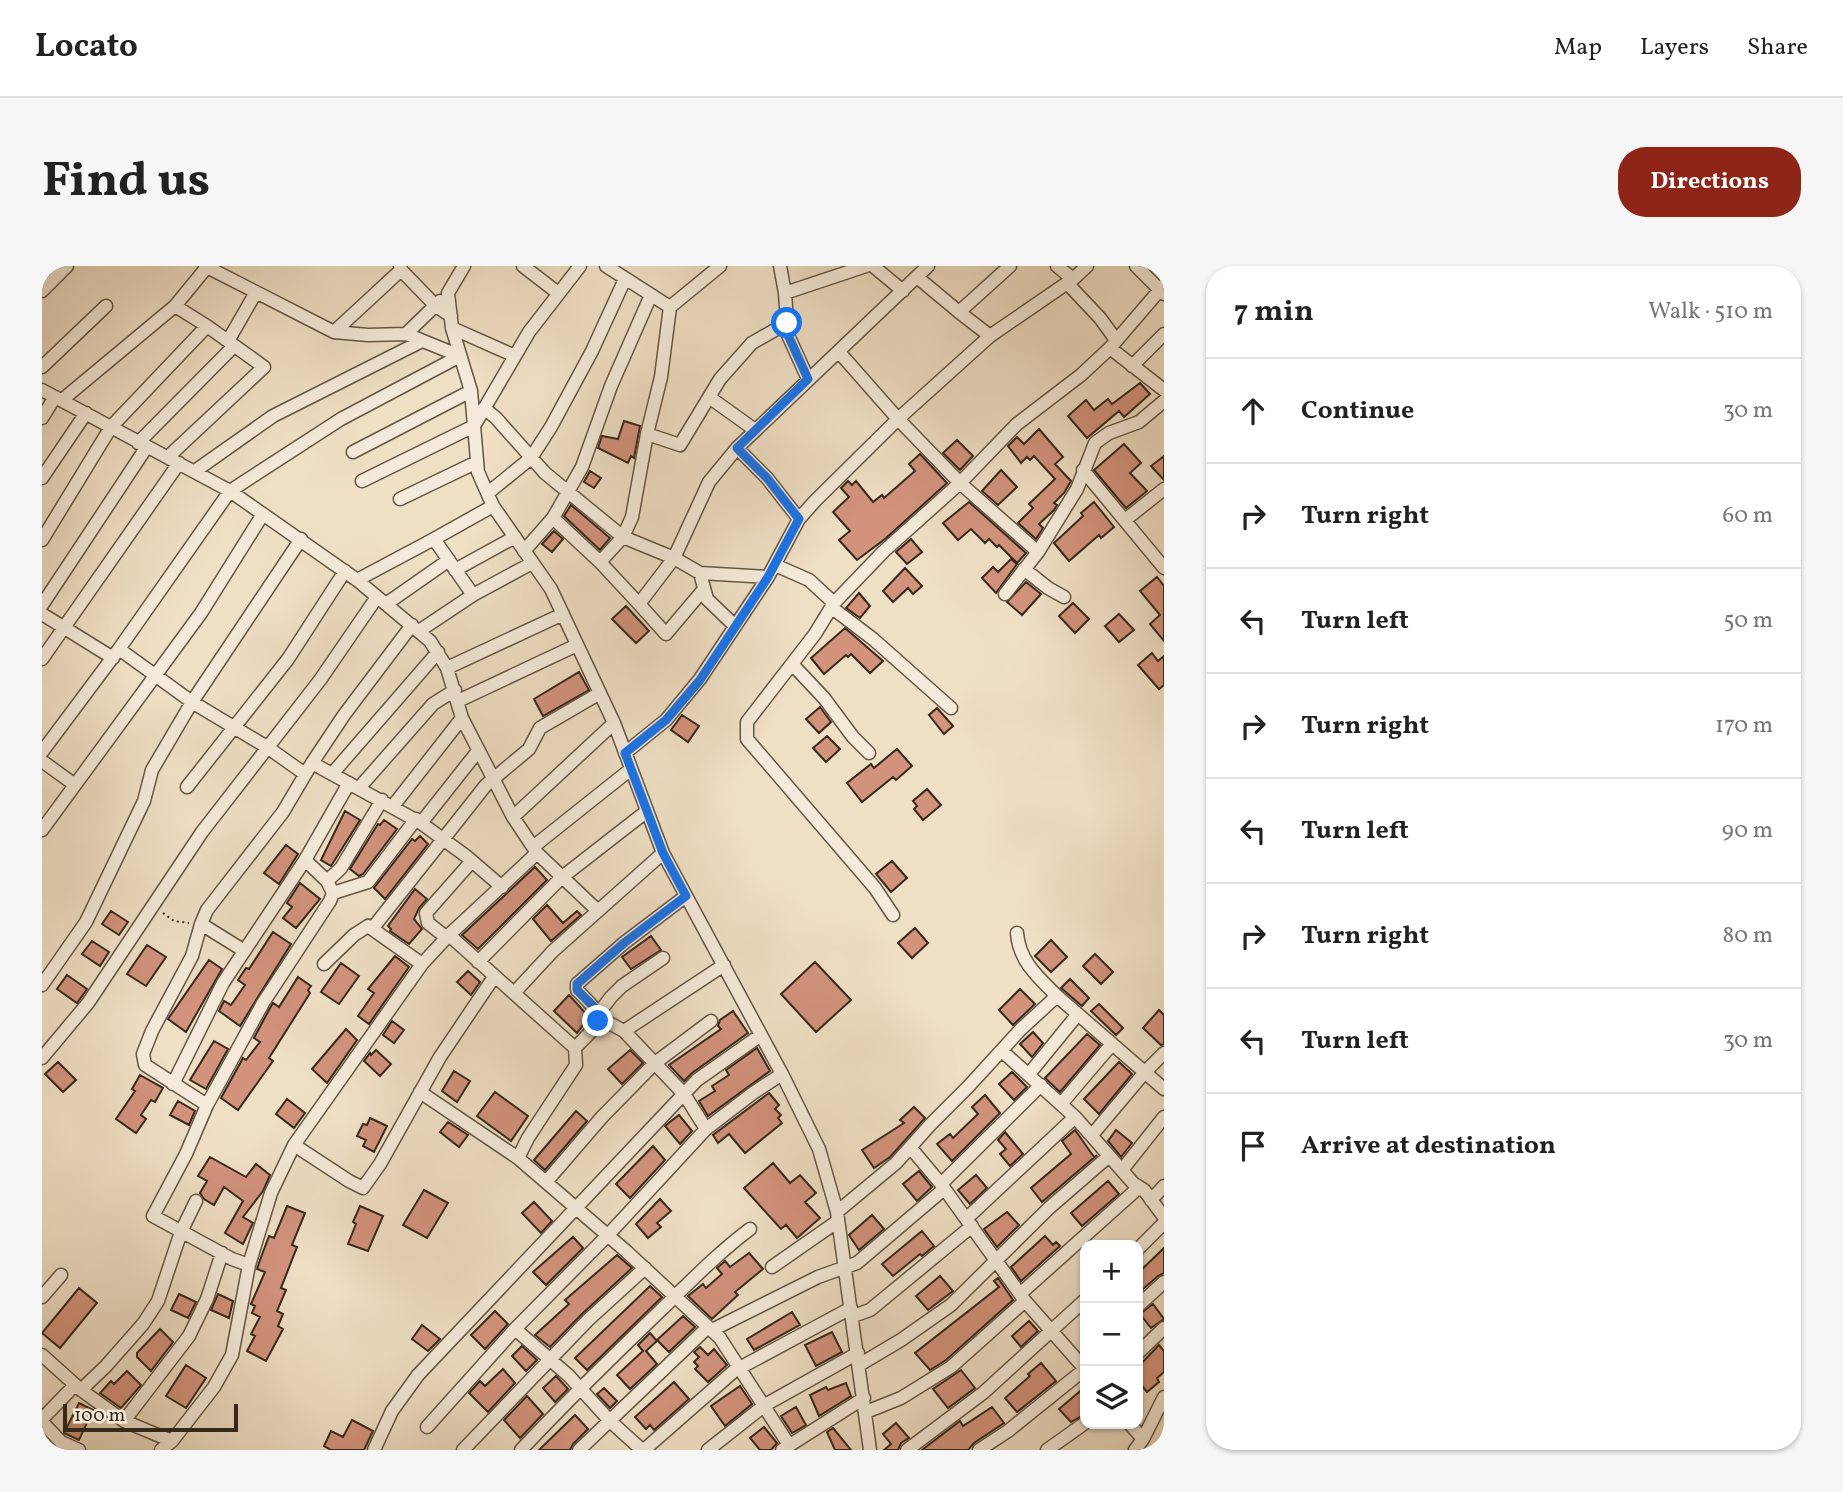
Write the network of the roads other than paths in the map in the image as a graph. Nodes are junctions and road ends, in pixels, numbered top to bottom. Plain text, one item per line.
1 (67, 266) edge
2 (464, 266) edge
3 (523, 266) edge
4 (580, 266) edge
5 (606, 266) edge
6 (720, 266) edge
7 (780, 266) edge
8 (866, 266) edge
9 (873, 266) edge
10 (928, 266) edge
11 (1010, 266) edge
12 (1057, 266) edge
13 (1087, 266) edge
14 (1136, 266) edge
15 (213, 268) edge
16 (401, 268) edge
17 (917, 277) junction
18 (625, 279) junction
19 (1070, 281) junction
20 (1163, 289) edge
21 (42, 291) edge
22 (903, 291) junction
23 (448, 293) junction
24 (558, 293) junction
25 (785, 293) junction
26 (255, 294) junction
27 (651, 295) junction
28 (106, 306) dead end
29 (175, 306) junction
30 (436, 306) junction
31 (670, 307) junction
32 (960, 312) junction
33 (452, 322) junction
34 (787, 323) junction
35 (207, 326) junction
36 (334, 332) junction
37 (406, 334) junction
38 (1164, 334) edge
39 (990, 336) junction
40 (422, 341) junction
41 (231, 344) junction
42 (1113, 344) junction
43 (839, 352) junction
44 (460, 356) junction
45 (514, 356) junction
46 (1132, 366) junction
47 (42, 367) edge
48 (808, 379) junction
49 (42, 390) edge
50 (1164, 390) edge
51 (471, 391) junction
52 (709, 397) junction
53 (59, 399) junction
54 (1164, 401) edge
55 (484, 408) junction
56 (86, 413) junction
57 (42, 418) edge
58 (898, 419) junction
59 (474, 426) junction
60 (111, 427) junction
61 (755, 430) junction
62 (647, 433) junction
63 (142, 445) junction
64 (737, 448) junction
65 (353, 452) dead end
66 (531, 458) junction
67 (174, 460) junction
68 (477, 462) junction
69 (1083, 470) junction
70 (195, 471) junction
71 (42, 478) edge
72 (362, 481) dead end
73 (960, 483) junction
74 (1164, 489) edge
75 (230, 491) junction
76 (569, 492) junction
77 (400, 499) dead end
78 (490, 499) junction
79 (264, 514) junction
80 (553, 518) junction
81 (799, 519) junction
82 (1125, 520) junction
83 (515, 537) junction
84 (623, 537) junction
85 (301, 539) junction
86 (42, 540) edge
87 (434, 540) junction
88 (524, 551) junction
89 (1038, 552) junction
90 (674, 558) junction
91 (600, 562) junction
92 (532, 563) junction
93 (452, 565) junction
94 (775, 565) junction
95 (1164, 568) edge
96 (1024, 569) junction
97 (345, 571) junction
98 (701, 573) junction
99 (768, 577) junction
100 (357, 580) junction
101 (705, 589) junction
102 (1005, 594) dead end
103 (473, 595) junction
104 (1064, 597) dead end
105 (381, 600) junction
106 (639, 604) junction
107 (42, 605) edge
108 (832, 605) junction
109 (42, 614) edge
110 (563, 614) junction
111 (735, 626) junction
112 (64, 627) junction
113 (415, 628) junction
114 (578, 645) junction
115 (438, 652) junction
116 (116, 654) junction
117 (42, 659) edge
118 (792, 664) junction
119 (447, 668) junction
120 (155, 676) junction
121 (600, 693) junction
122 (456, 695) junction
123 (192, 702) junction
124 (951, 708) dead end
125 (462, 718) junction
126 (614, 723) junction
127 (233, 728) junction
128 (45, 743) edge
129 (267, 747) junction
130 (478, 751) junction
131 (625, 753) junction
132 (869, 754) dead end
133 (42, 761) edge
134 (308, 768) junction
135 (632, 769) junction
136 (332, 774) junction
137 (492, 781) junction
138 (75, 785) junction
139 (354, 786) junction
140 (187, 787) dead end
141 (388, 803) junction
142 (647, 811) junction
143 (513, 817) junction
144 (418, 821) junction
145 (42, 830) edge
146 (445, 839) junction
147 (535, 850) junction
148 (663, 853) junction
149 (305, 860) junction
150 (472, 861) junction
151 (561, 878) junction
152 (330, 887) junction
153 (502, 887) junction
154 (686, 896) junction
155 (598, 911) junction
156 (894, 915) dead end
157 (201, 924) junction
158 (372, 929) junction
159 (1017, 933) dead end
160 (448, 936) junction
161 (243, 950) junction
162 (663, 958) dead end
163 (478, 962) junction
164 (324, 964) dead end
165 (422, 964) junction
166 (724, 965) junction
167 (494, 977) junction
168 (42, 985) edge
169 (514, 993) junction
170 (1057, 996) junction
171 (1078, 1014) junction
172 (598, 1015) junction
173 (711, 1021) dead end
174 (624, 1031) junction
175 (761, 1035) junction
176 (1112, 1044) junction
177 (575, 1048) junction
178 (1002, 1051) junction
179 (1164, 1053) edge
180 (42, 1058) edge
181 (654, 1063) junction
182 (1144, 1072) junction
183 (782, 1074) junction
184 (1029, 1074) junction
185 (173, 1084) junction
186 (1041, 1085) junction
187 (1164, 1089) edge
188 (420, 1092) junction
189 (684, 1094) junction
190 (1061, 1104) junction
191 (207, 1105) junction
192 (1075, 1117) junction
193 (1164, 1117) edge
194 (706, 1129) junction
195 (1091, 1135) junction
196 (294, 1145) junction
197 (910, 1147) junction
198 (1109, 1156) junction
199 (518, 1158) junction
200 (1122, 1170) junction
201 (546, 1182) junction
202 (942, 1186) junction
203 (1164, 1186) edge
204 (1141, 1189) junction
205 (1151, 1200) junction
206 (196, 1201) dead end
207 (576, 1207) junction
208 (838, 1216) junction
209 (1164, 1217) edge
210 (969, 1223) junction
211 (1164, 1223) edge
212 (750, 1229) dead end
213 (181, 1232) junction
214 (608, 1235) junction
215 (1143, 1244) edge
216 (222, 1253) junction
217 (996, 1261) junction
218 (249, 1265) junction
219 (772, 1266) dead end
220 (845, 1266) junction
221 (645, 1268) junction
222 (61, 1275) dead end
223 (1164, 1282) edge
224 (676, 1296) junction
225 (42, 1297) edge
226 (1023, 1297) junction
227 (1082, 1303) edge
228 (1141, 1303) edge
229 (852, 1312) junction
230 (1164, 1328) edge
231 (516, 1329) junction
232 (710, 1329) junction
233 (1052, 1332) junction
234 (1143, 1348) edge
235 (42, 1355) edge
236 (859, 1359) junction
237 (550, 1360) junction
238 (1080, 1360) edge
239 (740, 1366) junction
240 (1080, 1366) edge
241 (78, 1387) junction
242 (579, 1388) junction
243 (1164, 1397) edge
244 (864, 1398) junction
245 (765, 1405) junction
246 (866, 1412) junction
247 (42, 1421) edge
248 (124, 1421) junction
249 (610, 1421) junction
250 (427, 1427) dead end
251 (1080, 1427) edge
252 (1134, 1429) edge
253 (1143, 1439) junction
254 (172, 1441) junction
255 (786, 1447) edge
256 (866, 1448) edge
257 (79, 1450) edge
258 (161, 1450) edge
259 (374, 1450) edge
260 (463, 1450) edge
261 (521, 1450) edge
262 (579, 1450) edge
263 (643, 1450) edge
264 (708, 1450) edge
265 (907, 1450) edge
266 (979, 1450) edge
267 (1047, 1450) edge
268 (1135, 1450) edge

1 - 21 street
2 - 23 street
3 - 24 street
4 - 24 street
5 - 18 street
6 - 31 street
7 - 25 street
8 - 25 street
9 - 22 street
10 - 17 street
11 - 32 street
12 - 19 street
13 - 19 street
14 - 20 street
15 - 26 street
15 - 29 street
16 - 30 street
16 - 36 street
17 - 22 street
17 - 32 street
18 - 27 street
18 - 66 street
19 - 39 street
19 - 42 street
20 - 42 street
22 - 43 street
23 - 30 street
23 - 33 street
24 - 45 street
25 - 34 street
26 - 36 street
26 - 41 street
27 - 31 street
27 - 76 street
28 - 47 street
29 - 35 street
29 - 53 street
30 - 33 street
30 - 37 street
31 - 62 street
32 - 39 street
33 - 44 street
33 - 45 street
34 - 48 street
34 - 52 street
35 - 41 street
35 - 60 street
36 - 37 street
37 - 40 street
38 - 46 street
39 - 58 street
40 - 44 street
40 - 70 street
41 - 63 street
41 - 67 street
42 - 46 street
42 - 73 street
43 - 48 street
43 - 58 street
44 - 51 street
44 - 75 street
45 - 55 street
46 - 50 street
48 - 61 street
49 - 53 street
51 - 59 street
51 - 65 street
52 - 61 street
52 - 62 street
53 - 56 street
53 - 57 street
54 - 69 street
55 - 59 street
55 - 66 street
56 - 60 street
56 - 71 street
58 - 73 street
58 - 81 street
59 - 68 street
59 - 72 street
60 - 63 street
60 - 86 street
61 - 64 street
62 - 84 street
63 - 67 street
63 - 107 street
64 - 81 street
64 - 90 street
66 - 76 street
66 - 78 street
67 - 70 street
67 - 112 street
68 - 77 street
68 - 78 street
69 - 82 street
69 - 89 street
70 - 75 street
73 - 89 street
73 - 108 street
74 - 82 street
75 - 79 street
75 - 116 street
76 - 80 street
76 - 84 street
78 - 83 street
78 - 87 street
79 - 85 street
79 - 120 street
80 - 88 street
80 - 91 street
81 - 94 street
82 - 95 street
83 - 88 street
83 - 93 street
84 - 90 street
84 - 91 street
85 - 97 street
85 - 123 street
87 - 93 street
87 - 100 street
88 - 92 street
89 - 96 street
90 - 98 street
90 - 106 street
91 - 106 street
92 - 103 street
92 - 110 street
93 - 103 street
93 - 105 street
94 - 99 street
94 - 108 street
96 - 102 street
96 - 104 street
97 - 100 street
97 - 127 street
98 - 99 street
98 - 101 street
99 - 111 street
100 - 105 street
101 - 106 street
101 - 111 street
103 - 113 street
105 - 113 street
105 - 129 street
108 - 118 street
108 - 124 street
109 - 112 street
110 - 114 street
110 - 119 street
111 - 131 street
112 - 116 street
112 - 117 street
113 - 115 street
113 - 134 street
114 - 121 street
114 - 122 street
115 - 119 street
115 - 136 street
116 - 120 street
116 - 128 street
118 - 132 street
118 - 156 street
119 - 122 street
120 - 123 street
120 - 138 street
121 - 126 street
121 - 137 street
122 - 125 street
122 - 139 street
123 - 127 street
123 - 168 street
125 - 130 street
125 - 141 street
126 - 131 street
126 - 143 street
127 - 129 street
127 - 140 street
129 - 134 street
129 - 180 street
130 - 137 street
130 - 144 street
131 - 135 street
133 - 138 street
134 - 136 street
134 - 157 street
135 - 142 street
135 - 147 street
136 - 139 street
137 - 143 street
137 - 146 street
138 - 145 street
139 - 141 street
139 - 149 street
141 - 144 street
141 - 152 street
142 - 148 street
142 - 151 street
143 - 147 street
144 - 146 street
144 - 152 street
146 - 150 street
146 - 158 street
147 - 151 street
147 - 153 street
148 - 154 street
148 - 155 street
149 - 152 street
149 - 161 street
150 - 153 street
150 - 160 street
151 - 155 street
151 - 163 street
152 - 191 street
153 - 160 street
154 - 166 street
154 - 172 street
155 - 169 street
157 - 161 street
157 - 185 street
158 - 164 street
158 - 165 street
159 - 170 street
160 - 163 street
160 - 165 street
161 - 185 street
162 - 172 street
163 - 167 street
165 - 196 street
166 - 174 street
166 - 175 street
167 - 169 street
167 - 188 street
169 - 177 street
170 - 171 street
170 - 178 street
171 - 176 street
171 - 184 street
172 - 174 street
172 - 177 street
173 - 181 street
174 - 181 street
175 - 183 street
175 - 189 street
176 - 182 street
176 - 190 street
177 - 199 street
178 - 184 street
178 - 197 street
179 - 182 street
181 - 189 street
181 - 201 street
182 - 187 street
182 - 195 street
183 - 194 street
183 - 208 street
184 - 186 street
185 - 191 street
186 - 190 street
186 - 202 street
188 - 196 street
188 - 199 street
189 - 194 street
189 - 207 street
190 - 192 street
191 - 213 street
192 - 195 street
192 - 210 street
193 - 200 street
194 - 214 street
195 - 198 street
196 - 218 street
197 - 202 street
197 - 208 street
198 - 200 street
198 - 217 street
199 - 201 street
200 - 204 street
201 - 207 street
202 - 210 street
202 - 220 street
203 - 205 street
204 - 205 street
204 - 226 street
205 - 209 street
206 - 213 street
207 - 214 street
207 - 259 street
208 - 219 street
208 - 220 street
210 - 217 street
210 - 229 street
211 - 215 street
212 - 224 street
213 - 216 street
213 - 241 street
214 - 221 street
214 - 231 street
216 - 218 street
216 - 248 street
217 - 226 street
217 - 236 street
218 - 254 street
220 - 229 street
220 - 232 street
221 - 224 street
221 - 237 street
222 - 225 street
223 - 228 street
224 - 232 street
224 - 242 street
226 - 233 street
226 - 246 street
227 - 233 street
229 - 236 street
229 - 239 street
230 - 234 street
231 - 237 street
231 - 250 street
232 - 239 street
232 - 249 street
233 - 238 street
233 - 265 street
235 - 241 street
236 - 244 street
236 - 245 street
237 - 242 street
237 - 260 street
239 - 245 street
239 - 263 street
240 - 266 street
241 - 247 street
241 - 248 street
242 - 249 street
242 - 261 street
243 - 253 street
244 - 246 street
244 - 255 street
245 - 255 street
245 - 264 street
246 - 256 street
247 - 257 street
248 - 254 street
249 - 262 street
249 - 263 street
251 - 267 street
252 - 253 street
253 - 268 street
254 - 258 street

